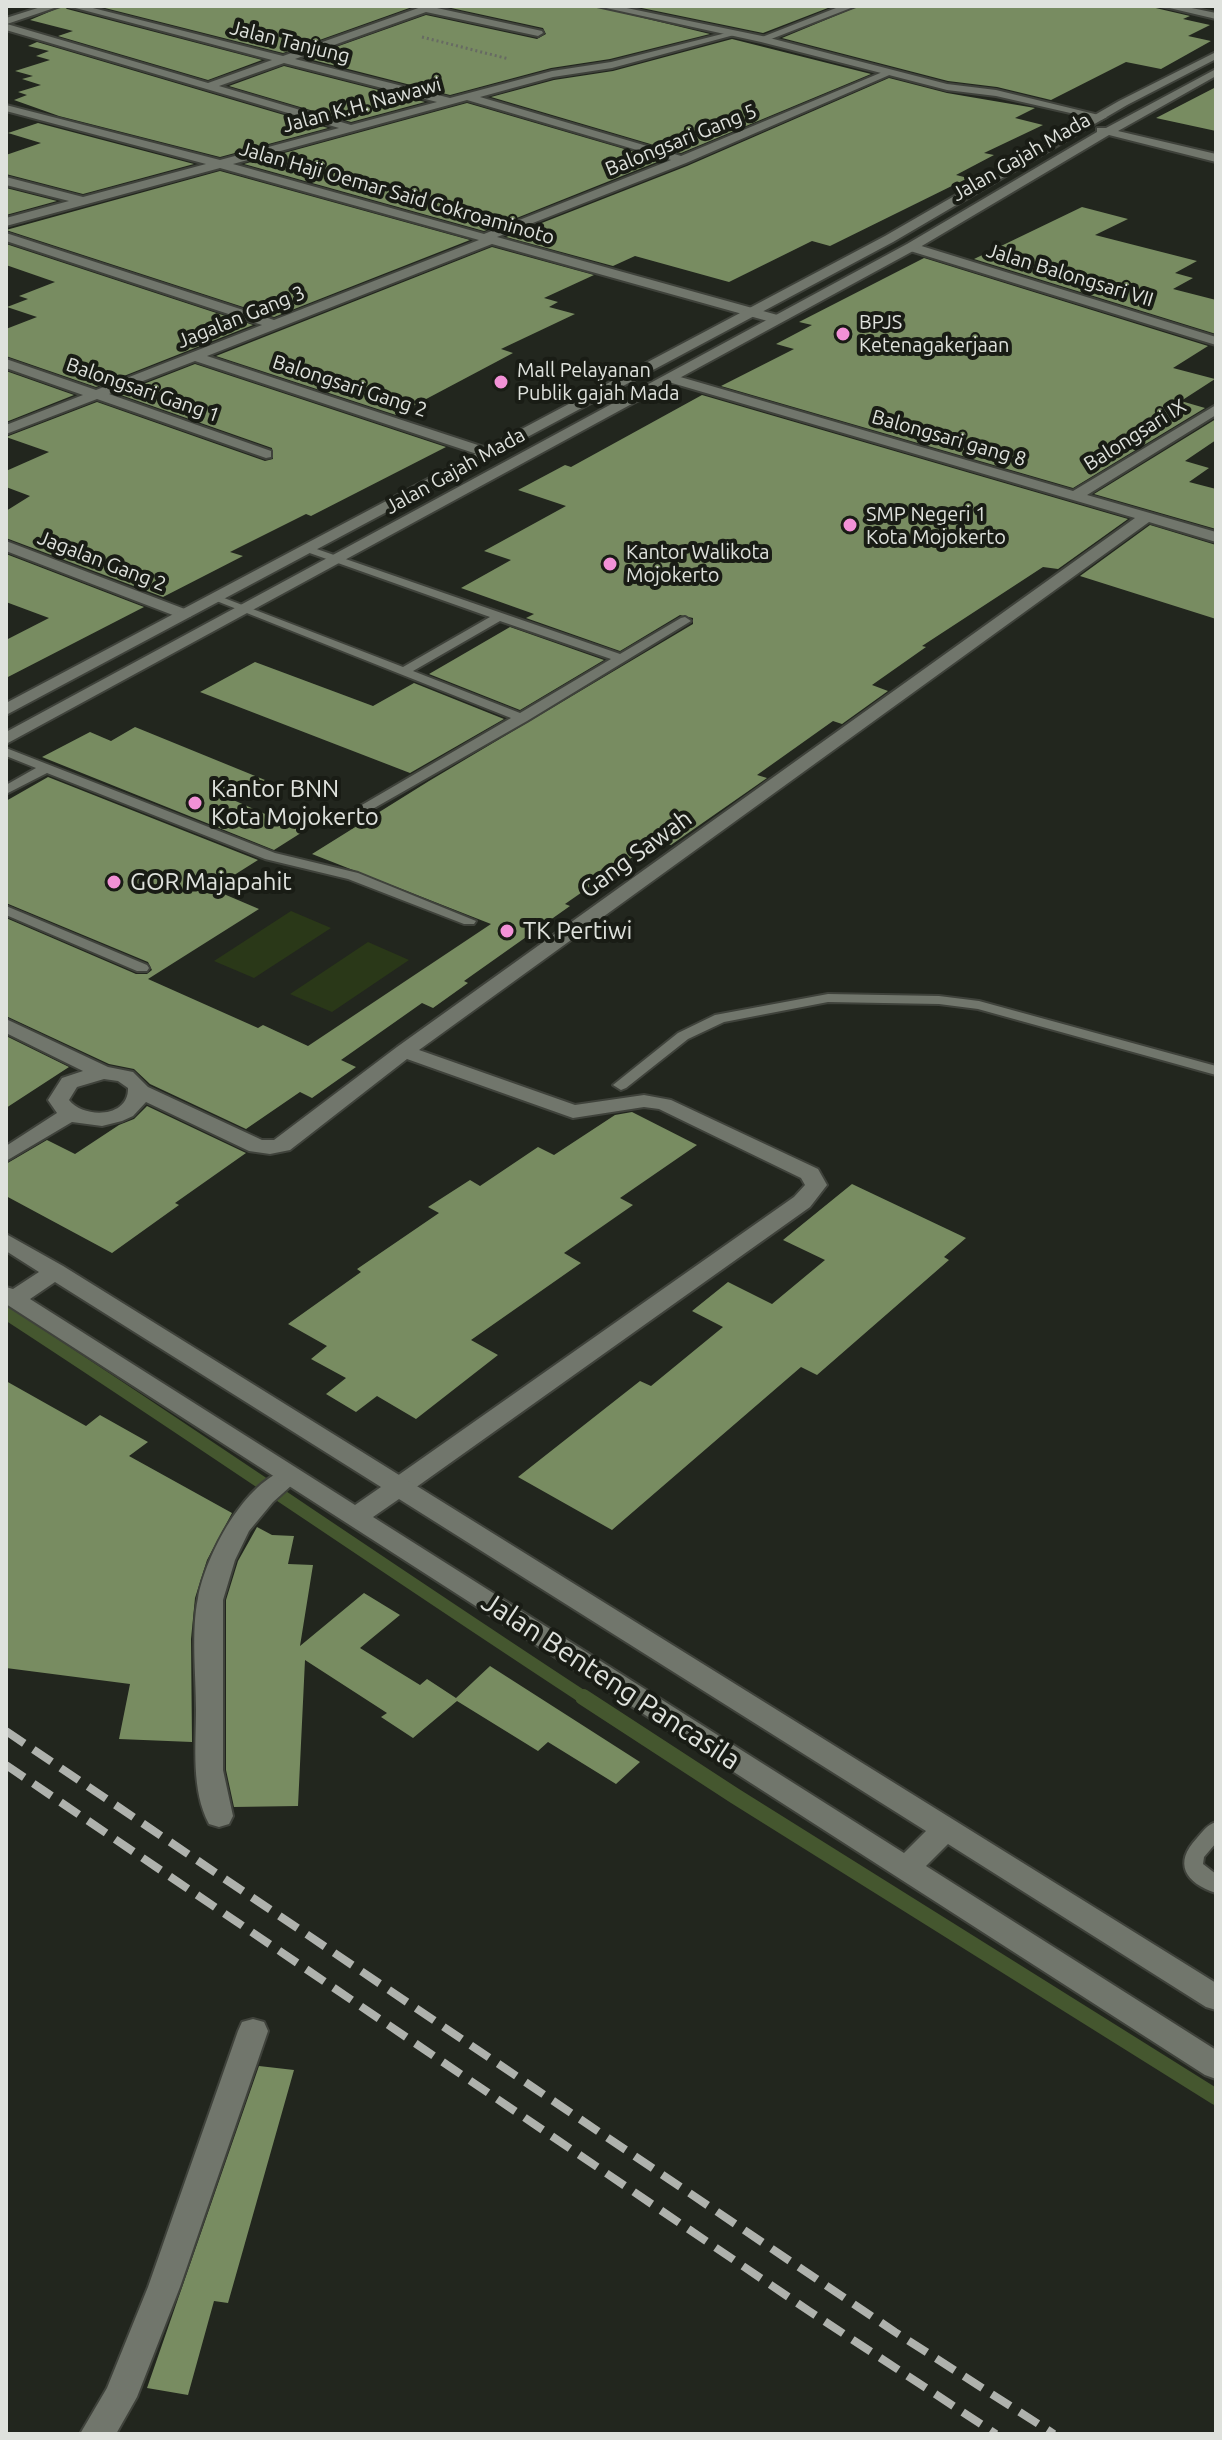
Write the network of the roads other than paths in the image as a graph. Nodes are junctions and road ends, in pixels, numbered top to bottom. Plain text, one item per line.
1 (55, 6) edge
2 (73, 6) edge
3 (602, 6) edge
4 (851, 6) edge
5 (1166, 6) edge
6 (430, 8) edge
7 (1216, 16) edge
8 (6, 21) edge
9 (6, 27) edge
10 (538, 33) dead end
11 (730, 33) junction
12 (762, 39) junction
13 (1216, 55) edge
14 (285, 59) junction
15 (1216, 72) edge
16 (889, 73) junction
17 (209, 86) junction
18 (947, 87) junction
19 (468, 97) junction
20 (451, 102) junction
21 (6, 108) edge
22 (1101, 117) junction
23 (1123, 122) junction
24 (1084, 126) junction
25 (350, 128) junction
26 (1154, 129) dead end
27 (1107, 131) junction
28 (1216, 158) edge
29 (682, 160) junction
30 (220, 164) junction
31 (6, 181) edge
32 (84, 202) junction
33 (6, 222) edge
34 (6, 237) edge
35 (487, 239) junction
36 (911, 247) junction
37 (752, 312) junction
38 (776, 319) junction
39 (276, 325) junction
40 (1216, 341) edge
41 (197, 357) junction
42 (6, 363) edge
43 (670, 378) junction
44 (623, 383) junction
45 (647, 390) junction
46 (95, 395) junction
47 (1216, 409) edge
48 (6, 430) edge
49 (266, 454) dead end
50 (491, 454) junction
51 (1075, 496) junction
52 (1147, 517) junction
53 (1216, 537) edge
54 (6, 546) edge
55 (308, 549) junction
56 (338, 560) junction
57 (215, 598) junction
58 (246, 610) junction
59 (184, 614) junction
60 (500, 616) junction
61 (685, 621) dead end
62 (621, 659) junction
63 (404, 671) junction
64 (6, 710) edge
65 (523, 718) junction
66 (6, 739) edge
67 (6, 752) edge
68 (44, 769) junction
69 (6, 790) edge
70 (348, 819) dead end
71 (6, 910) edge
72 (469, 921) dead end
73 (142, 968) dead end
74 (6, 1025) edge
75 (404, 1051) junction
76 (1216, 1071) edge
77 (104, 1073) junction
78 (621, 1085) dead end
79 (140, 1091) junction
80 (70, 1114) junction
81 (6, 1155) edge
82 (6, 1241) edge
83 (55, 1271) junction
84 (10, 1297) edge
85 (279, 1485) junction
86 (399, 1487) junction
87 (355, 1517) junction
88 (219, 1816) dead end
89 (946, 1829) junction
90 (1216, 1830) edge
91 (905, 1869) junction
92 (1216, 1885) edge
93 (1216, 1998) edge
94 (253, 2031) dead end
95 (1216, 2066) edge
96 (97, 2434) edge

1 - 8 street
2 - 14 street, Jalan Tanjung
3 - 11 street
4 - 12 street
5 - 7 street
6 - 10 street
6 - 14 street
9 - 17 street
11 - 12 street
11 - 19 street, Jalan K.H. Nawawi
12 - 16 street
13 - 22 street, Jalan Gajah Mada
14 - 17 street
14 - 20 street, Jalan Tanjung
15 - 23 street, Jalan Gajah Mada
16 - 18 street
16 - 29 street, Balongsari Gang 5
17 - 25 street
18 - 22 street
18 - 24 street
19 - 20 street, Jalan K.H. Nawawi
19 - 29 street
20 - 25 street, Jalan K.H. Nawawi
21 - 30 street, Jalan Haji Oemar Said Cokroaminoto
22 - 23 street
22 - 24 street, Jalan Gajah Mada
23 - 26 street
23 - 27 street, Jalan Gajah Mada
24 - 27 street
24 - 37 street, Jalan Gajah Mada
25 - 30 street, Jalan K.H. Nawawi
27 - 28 street
27 - 36 street, Jalan Gajah Mada
29 - 35 street, Balongsari Gang 5
30 - 32 street, Jalan K.H. Nawawi
30 - 35 street, Jalan Haji Oemar Said Cokroaminoto
31 - 32 street
32 - 33 street, Jalan K.H. Nawawi
34 - 39 street, Balongsari Gang 2
35 - 37 street, Jalan Haji Oemar Said Cokroaminoto
35 - 39 street, Jagalan Gang 3
36 - 38 street, Jalan Gajah Mada
36 - 40 street, Jalan Balongsari VII
37 - 38 street, Jalan Haji Oemar Said Cokroaminoto
37 - 44 street, Jalan Gajah Mada
38 - 43 street, Jalan Gajah Mada
39 - 41 street, Jagalan Gang 3
41 - 46 street, Jagalan Gang 3
41 - 50 street, Balongsari Gang 2
42 - 46 street, Balongsari Gang 1
43 - 45 street, Jalan Gajah Mada
43 - 51 street, Balongsari gang 8
44 - 45 street
44 - 50 street, Jalan Gajah Mada
45 - 56 street, Jalan Gajah Mada
46 - 48 street, Jagalan Gang 3
46 - 49 street, Balongsari Gang 1
47 - 51 street, Balongsari IX
50 - 55 street, Jalan Gajah Mada
51 - 52 street, Balongsari gang 8
52 - 53 street, Balongsari gang 8
52 - 75 street, Gang Sawah
54 - 59 street, Jagalan Gang 2
55 - 56 lane
55 - 57 street, Jalan Gajah Mada
56 - 58 street, Jalan Gajah Mada
56 - 60 lane
57 - 58 lane
57 - 59 street, Jalan Gajah Mada
58 - 63 lane
58 - 66 street, Jalan Gajah Mada
59 - 64 street, Jalan Gajah Mada
60 - 62 lane
60 - 63 lane
61 - 62 lane
62 - 65 lane
63 - 65 lane
65 - 70 lane
67 - 68 lane
68 - 69 lane
68 - 72 lane
71 - 73 lane
74 - 77 street
75 - 79 street, Gang Sawah
75 - 86 street
76 - 78 lane
77 - 79 street
77 - 80 street
79 - 80 street
80 - 81 street
82 - 83 street, Jalan Benteng Pancasila
83 - 84 street
83 - 86 street, Jalan Benteng Pancasila
84 - 85 street, Jalan Benteng Pancasila
85 - 87 street, Jalan Benteng Pancasila
85 - 88 street
86 - 87 street
86 - 89 street, Jalan Benteng Pancasila
87 - 91 street, Jalan Benteng Pancasila
89 - 91 street
89 - 93 street, Jalan Benteng Pancasila
90 - 92 lane
91 - 95 street, Jalan Benteng Pancasila
94 - 96 street

